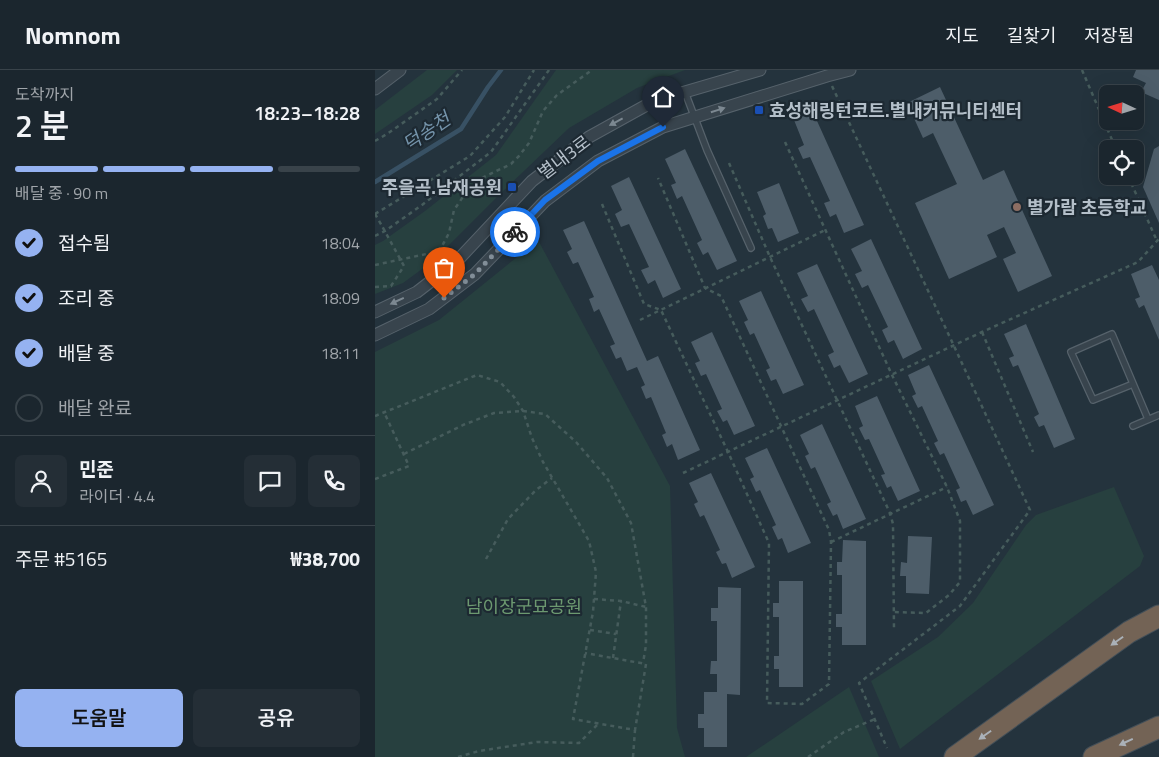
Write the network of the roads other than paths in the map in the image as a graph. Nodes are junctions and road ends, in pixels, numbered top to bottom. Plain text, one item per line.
1 (400, 70) edge
2 (760, 70) edge
3 (850, 70) edge
4 (826, 73) edge
5 (375, 89) edge
6 (685, 92) junction
7 (695, 117) junction
8 (751, 248) dead end
9 (375, 312) edge
10 (375, 335) edge
11 (1133, 384) junction
12 (1159, 414) edge
13 (1148, 419) junction
14 (1133, 426) dead end
15 (1159, 616) edge
16 (1159, 726) edge
17 (955, 757) edge
18 (1094, 757) edge

1 - 5 street
2 - 6 street, 별내3로
3 - 4 street, 별내3로
7 -> 4 street, 별내3로
6 - 7 lane
6 -> 9 street, 별내3로
7 - 8 lane
7 - 10 street, 별내3로
11 - 11 lane
11 - 13 lane
12 - 13 lane
13 - 14 lane
15 -> 17 highway
16 -> 18 highway

